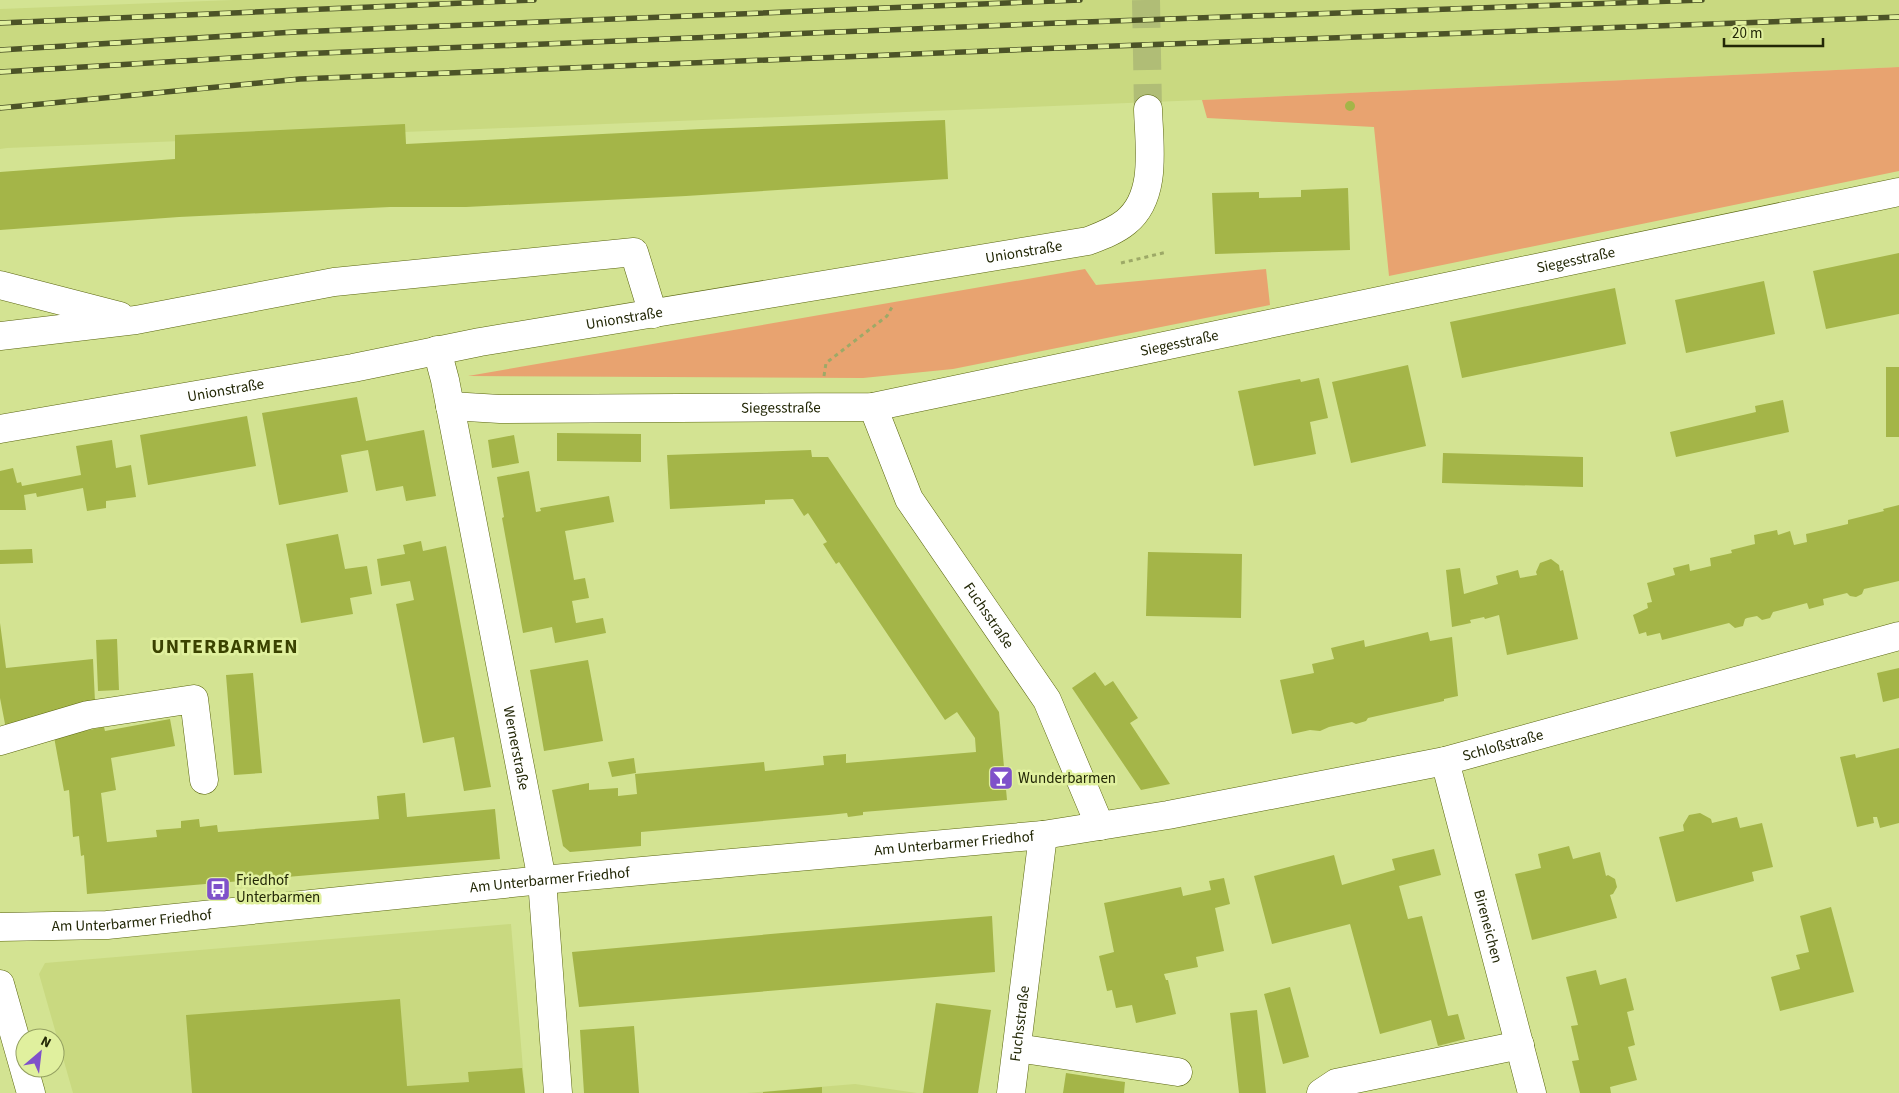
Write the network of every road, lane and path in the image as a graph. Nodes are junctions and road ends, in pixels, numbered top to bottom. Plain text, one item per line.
1 (1148, 109) tunnel mouth
2 (1899, 192) edge
3 (1167, 252) dead end
4 (1127, 262) dead end
5 (0, 285) edge
6 (653, 314) junction
7 (887, 316) dead end
8 (136, 320) junction
9 (0, 336) edge
10 (437, 350) junction
11 (834, 357) dead end
12 (450, 406) junction
13 (873, 407) junction
14 (0, 429) edge
15 (1899, 636) edge
16 (0, 741) edge
17 (1444, 760) junction
18 (204, 780) dead end
19 (1100, 826) junction
20 (1043, 835) junction
21 (542, 880) junction
22 (0, 927) edge
23 (0, 984) edge
24 (1520, 1045) junction
25 (1017, 1048) junction
26 (1178, 1072) dead end
27 (31, 1093) edge
28 (558, 1093) edge
29 (1011, 1093) edge
30 (1321, 1093) edge
31 (1532, 1093) edge

1 - 6 street, Unionstraße
2 - 13 street, Siegesstraße
3 - 4 path
5 - 8 street
6 - 8 street
6 - 10 street, Unionstraße
7 - 11 path
8 - 9 street
10 - 12 street, Wernerstraße
10 - 14 street, Unionstraße
12 - 13 street, Siegesstraße
12 - 21 street, Wernerstraße
13 - 19 street, Fuchsstraße
15 - 17 street, Schloßstraße
16 - 18 street
17 - 19 street, Schloßstraße
17 - 24 street, Bireneichen
19 - 20 street, Am Unterbarmer Friedhof
20 - 21 street, Am Unterbarmer Friedhof
20 - 25 street, Fuchsstraße
21 - 22 street, Am Unterbarmer Friedhof
21 - 28 street, Wernerstraße
23 - 27 street
24 - 30 street
24 - 31 street, Bireneichen
25 - 26 street
25 - 29 street, Fuchsstraße

